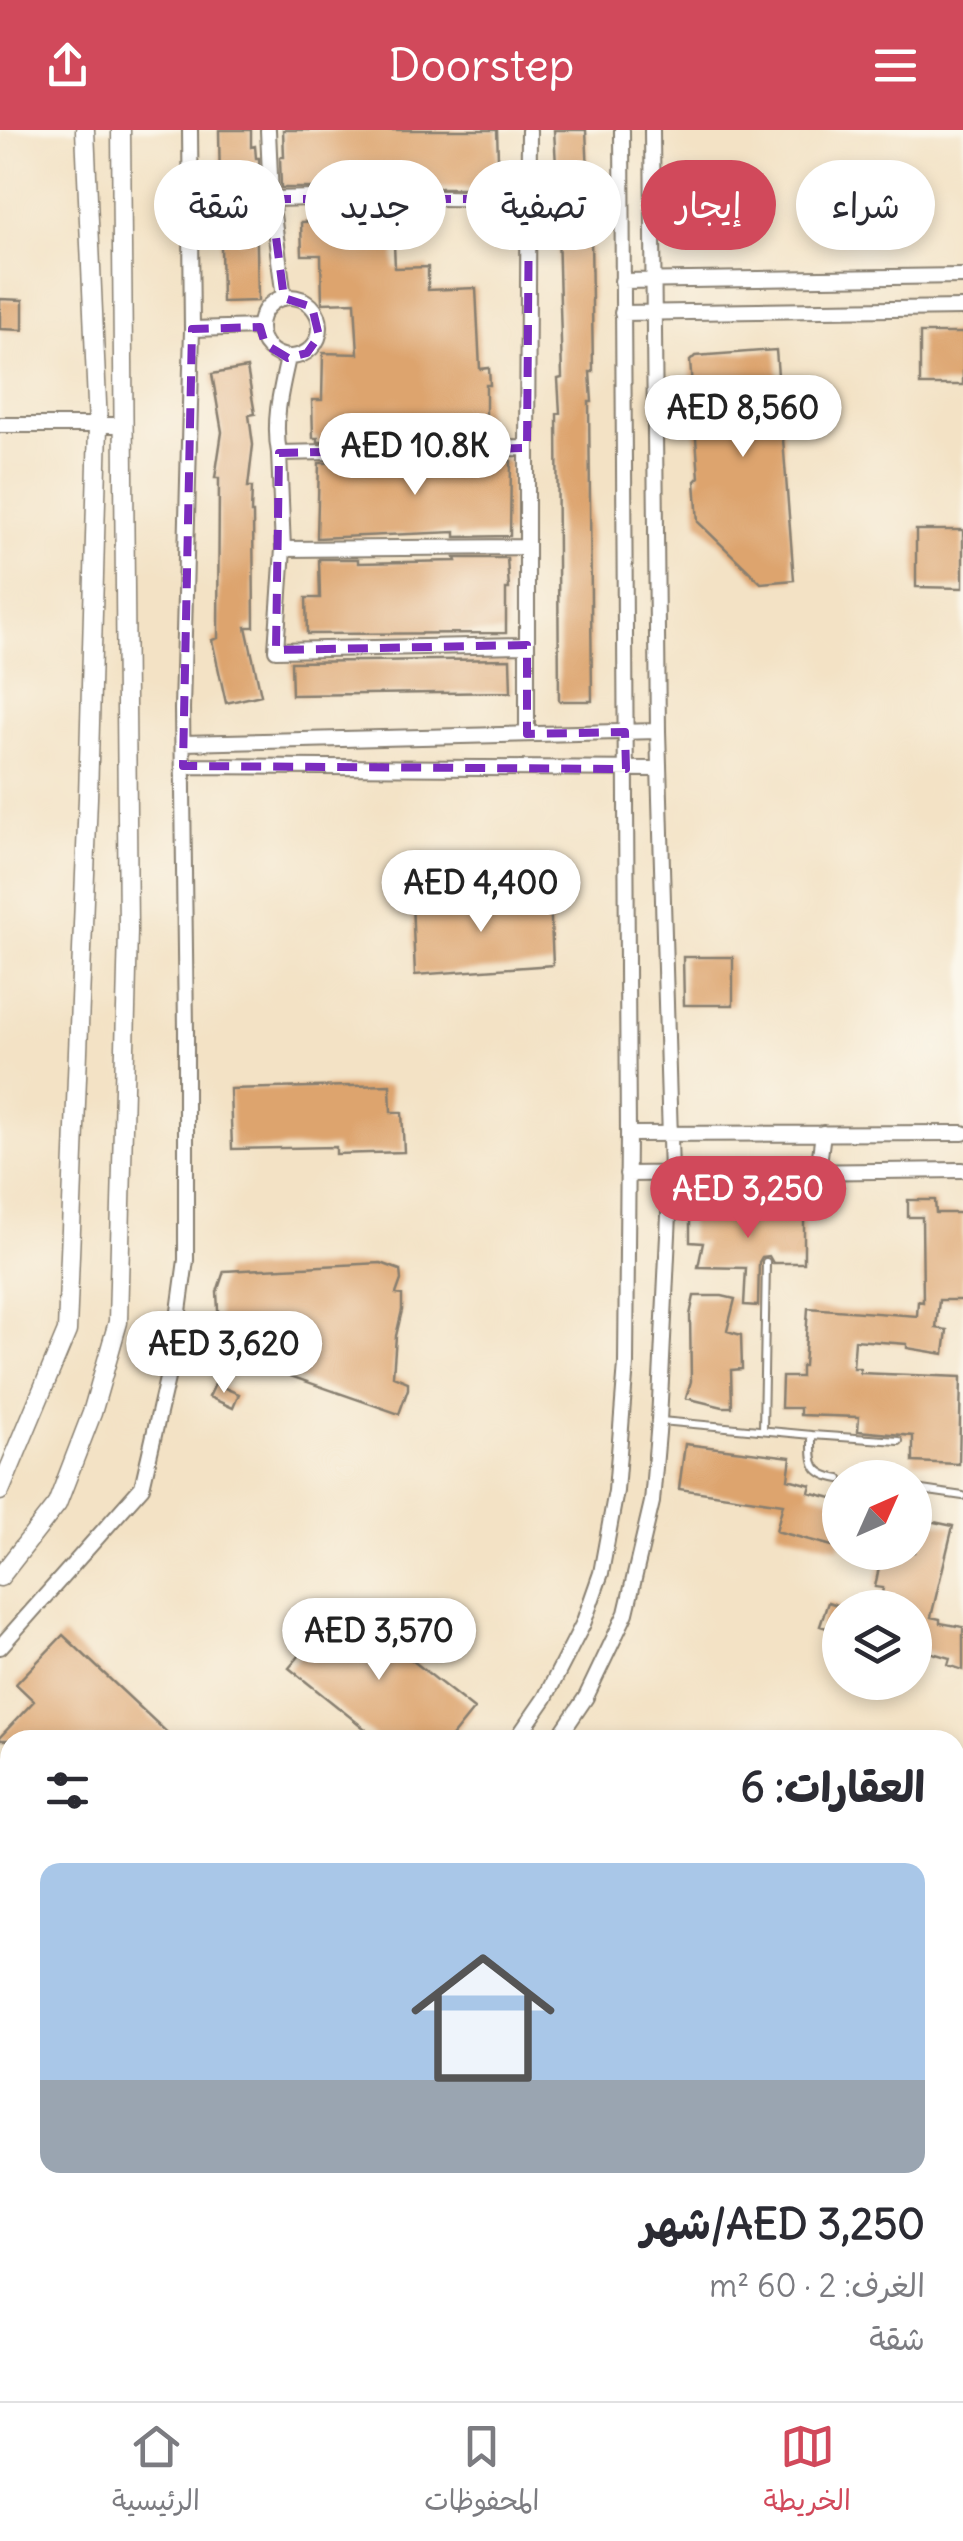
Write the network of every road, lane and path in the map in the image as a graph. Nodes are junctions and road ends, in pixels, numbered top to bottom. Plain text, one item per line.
1 (86, 130) edge
2 (120, 130) edge
3 (190, 130) edge
4 (268, 130) edge
5 (529, 130) edge
6 (622, 130) edge
7 (652, 130) edge
8 (269, 160) edge
9 (529, 160) edge
10 (466, 198) edge
11 (285, 199) edge
12 (278, 250) edge
13 (529, 250) edge
14 (963, 276) edge
15 (622, 281) junction
16 (654, 281) junction
17 (284, 298) junction
18 (963, 308) edge
19 (622, 312) junction
20 (654, 312) junction
21 (260, 327) junction
22 (192, 328) junction
23 (288, 358) junction
24 (0, 425) edge
25 (124, 425) junction
26 (98, 426) junction
27 (527, 448) junction
28 (279, 453) junction
29 (525, 548) junction
30 (283, 549) junction
31 (526, 644) junction
32 (658, 731) junction
33 (625, 732) junction
34 (527, 734) junction
35 (183, 742) junction
36 (183, 766) junction
37 (659, 768) junction
38 (626, 769) junction
39 (963, 1133) edge
40 (628, 1134) junction
41 (670, 1134) junction
42 (823, 1134) junction
43 (963, 1170) edge
44 (818, 1172) junction
45 (627, 1174) junction
46 (671, 1174) junction
47 (766, 1262) dead end
48 (660, 1420) junction
49 (763, 1430) junction
50 (812, 1435) junction
51 (899, 1441) dead end
52 (822, 1474) edge
53 (0, 1491) edge
54 (932, 1491) edge
55 (963, 1496) edge
56 (0, 1578) edge
57 (0, 1647) edge
58 (523, 1730) edge
59 (564, 1730) edge

1 - 26 street
2 - 25 street
3 - 22 street
4 - 8 street
5 - 9 street
6 - 15 street
7 - 16 street
10 - 11 street
12 - 17 street
13 - 27 street
14 - 16 street
15 - 16 street
15 - 19 street
16 - 20 street
17 - 21 street
17 - 23 street
18 - 20 street
19 - 20 street
19 - 33 street
20 - 32 street
21 - 22 street
21 - 23 street
22 - 35 street
23 - 28 street
24 - 26 street
25 - 26 street
25 - 56 street
26 - 53 street
27 - 28 street
27 - 29 street
28 - 30 street
29 - 30 street
29 - 31 street
30 - 31 street
31 - 34 street
32 - 33 street
32 - 37 street
33 - 34 street
33 - 38 street
34 - 35 street
35 - 36 street
36 - 38 street
36 - 57 street
37 - 38 street
37 - 41 street
38 - 40 street
39 - 42 street
40 - 41 street
40 - 45 street
41 - 42 street
41 - 46 street
42 - 44 street
43 - 44 street
44 - 46 street
45 - 46 street
45 - 58 street
46 - 48 street
47 - 49 lane
48 - 49 lane
48 - 59 street
49 - 50 lane
50 - 51 lane
50 - 52 lane
54 - 55 lane

